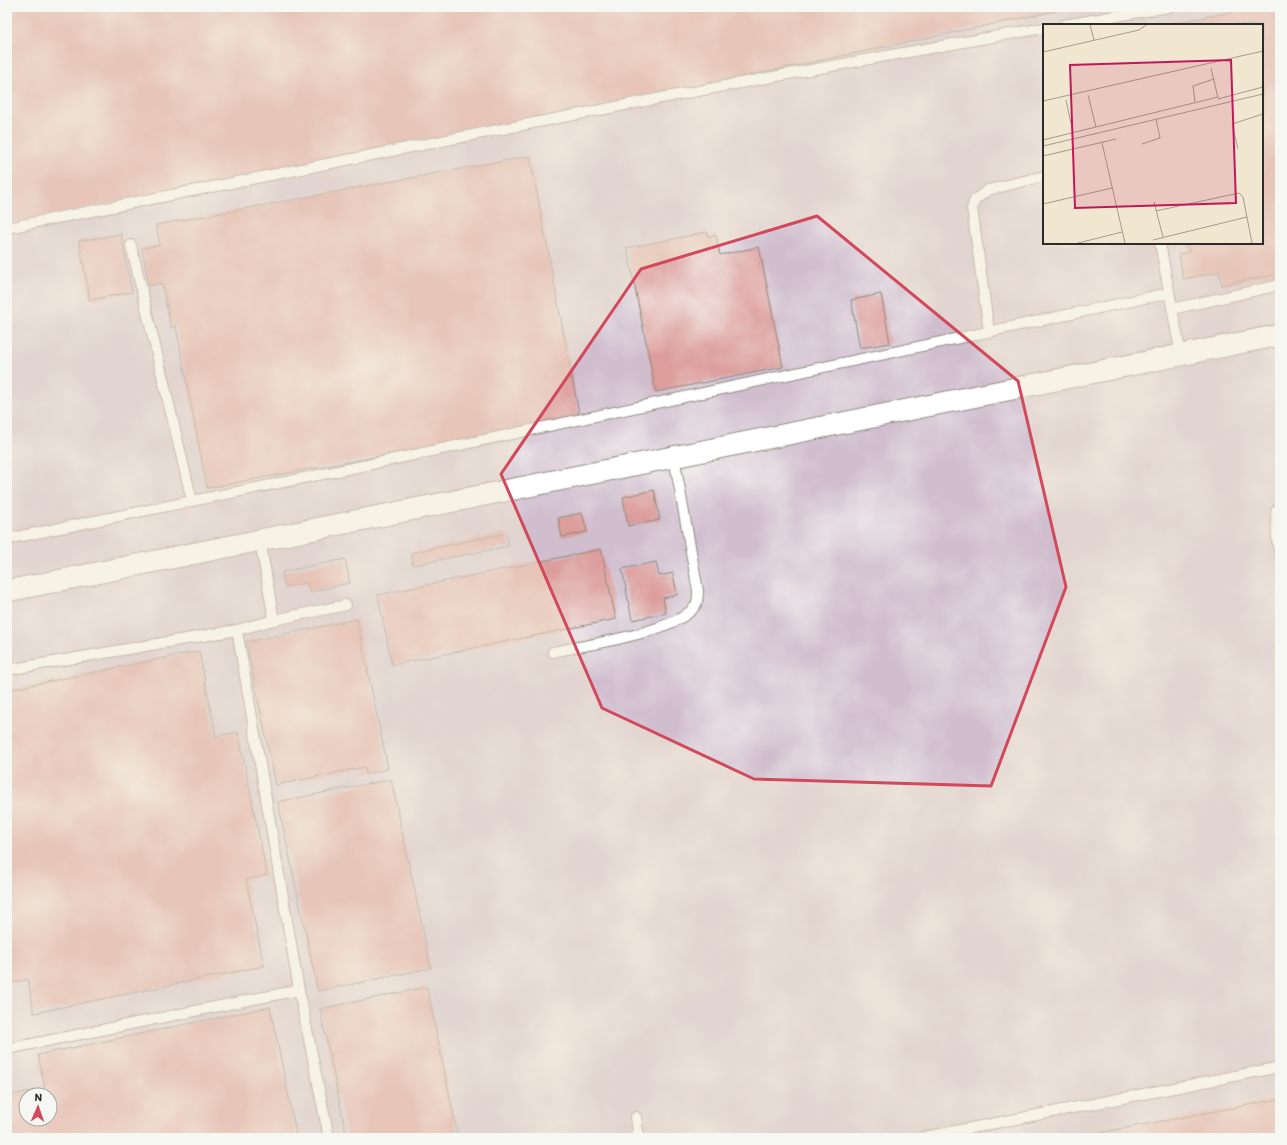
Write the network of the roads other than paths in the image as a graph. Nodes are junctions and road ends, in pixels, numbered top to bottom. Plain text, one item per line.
1 (1168, 7) edge
2 (1070, 24) edge
3 (1043, 28) edge
4 (1043, 176) edge
5 (7, 228) edge
6 (1160, 244) edge
7 (132, 245) dead end
8 (1280, 286) edge
9 (1169, 293) junction
10 (1172, 309) junction
11 (989, 332) junction
12 (1280, 336) edge
13 (1181, 356) junction
14 (674, 457) junction
15 (192, 501) junction
16 (1280, 506) edge
17 (8, 536) edge
18 (260, 540) junction
19 (1280, 554) edge
20 (7, 591) edge
21 (346, 605) dead end
22 (274, 620) junction
23 (237, 630) junction
24 (553, 652) dead end
25 (7, 670) edge
26 (299, 990) junction
27 (7, 1049) edge
28 (1280, 1067) edge
29 (636, 1117) dead end
30 (329, 1138) edge
31 (639, 1138) edge
32 (920, 1138) edge

1 - 2 lane
3 - 5 lane
4 - 11 lane
6 - 9 lane
7 - 15 lane
8 - 10 lane
9 - 10 lane
9 - 11 lane
10 - 13 lane
11 - 15 lane
12 - 13 street
13 - 14 street
14 - 18 street
14 - 24 lane
15 - 17 lane
16 - 19 lane
18 - 20 street
18 - 22 lane
21 - 22 lane
22 - 23 lane
23 - 25 lane
23 - 26 lane
26 - 27 lane
26 - 30 lane
28 - 32 lane
29 - 31 lane

